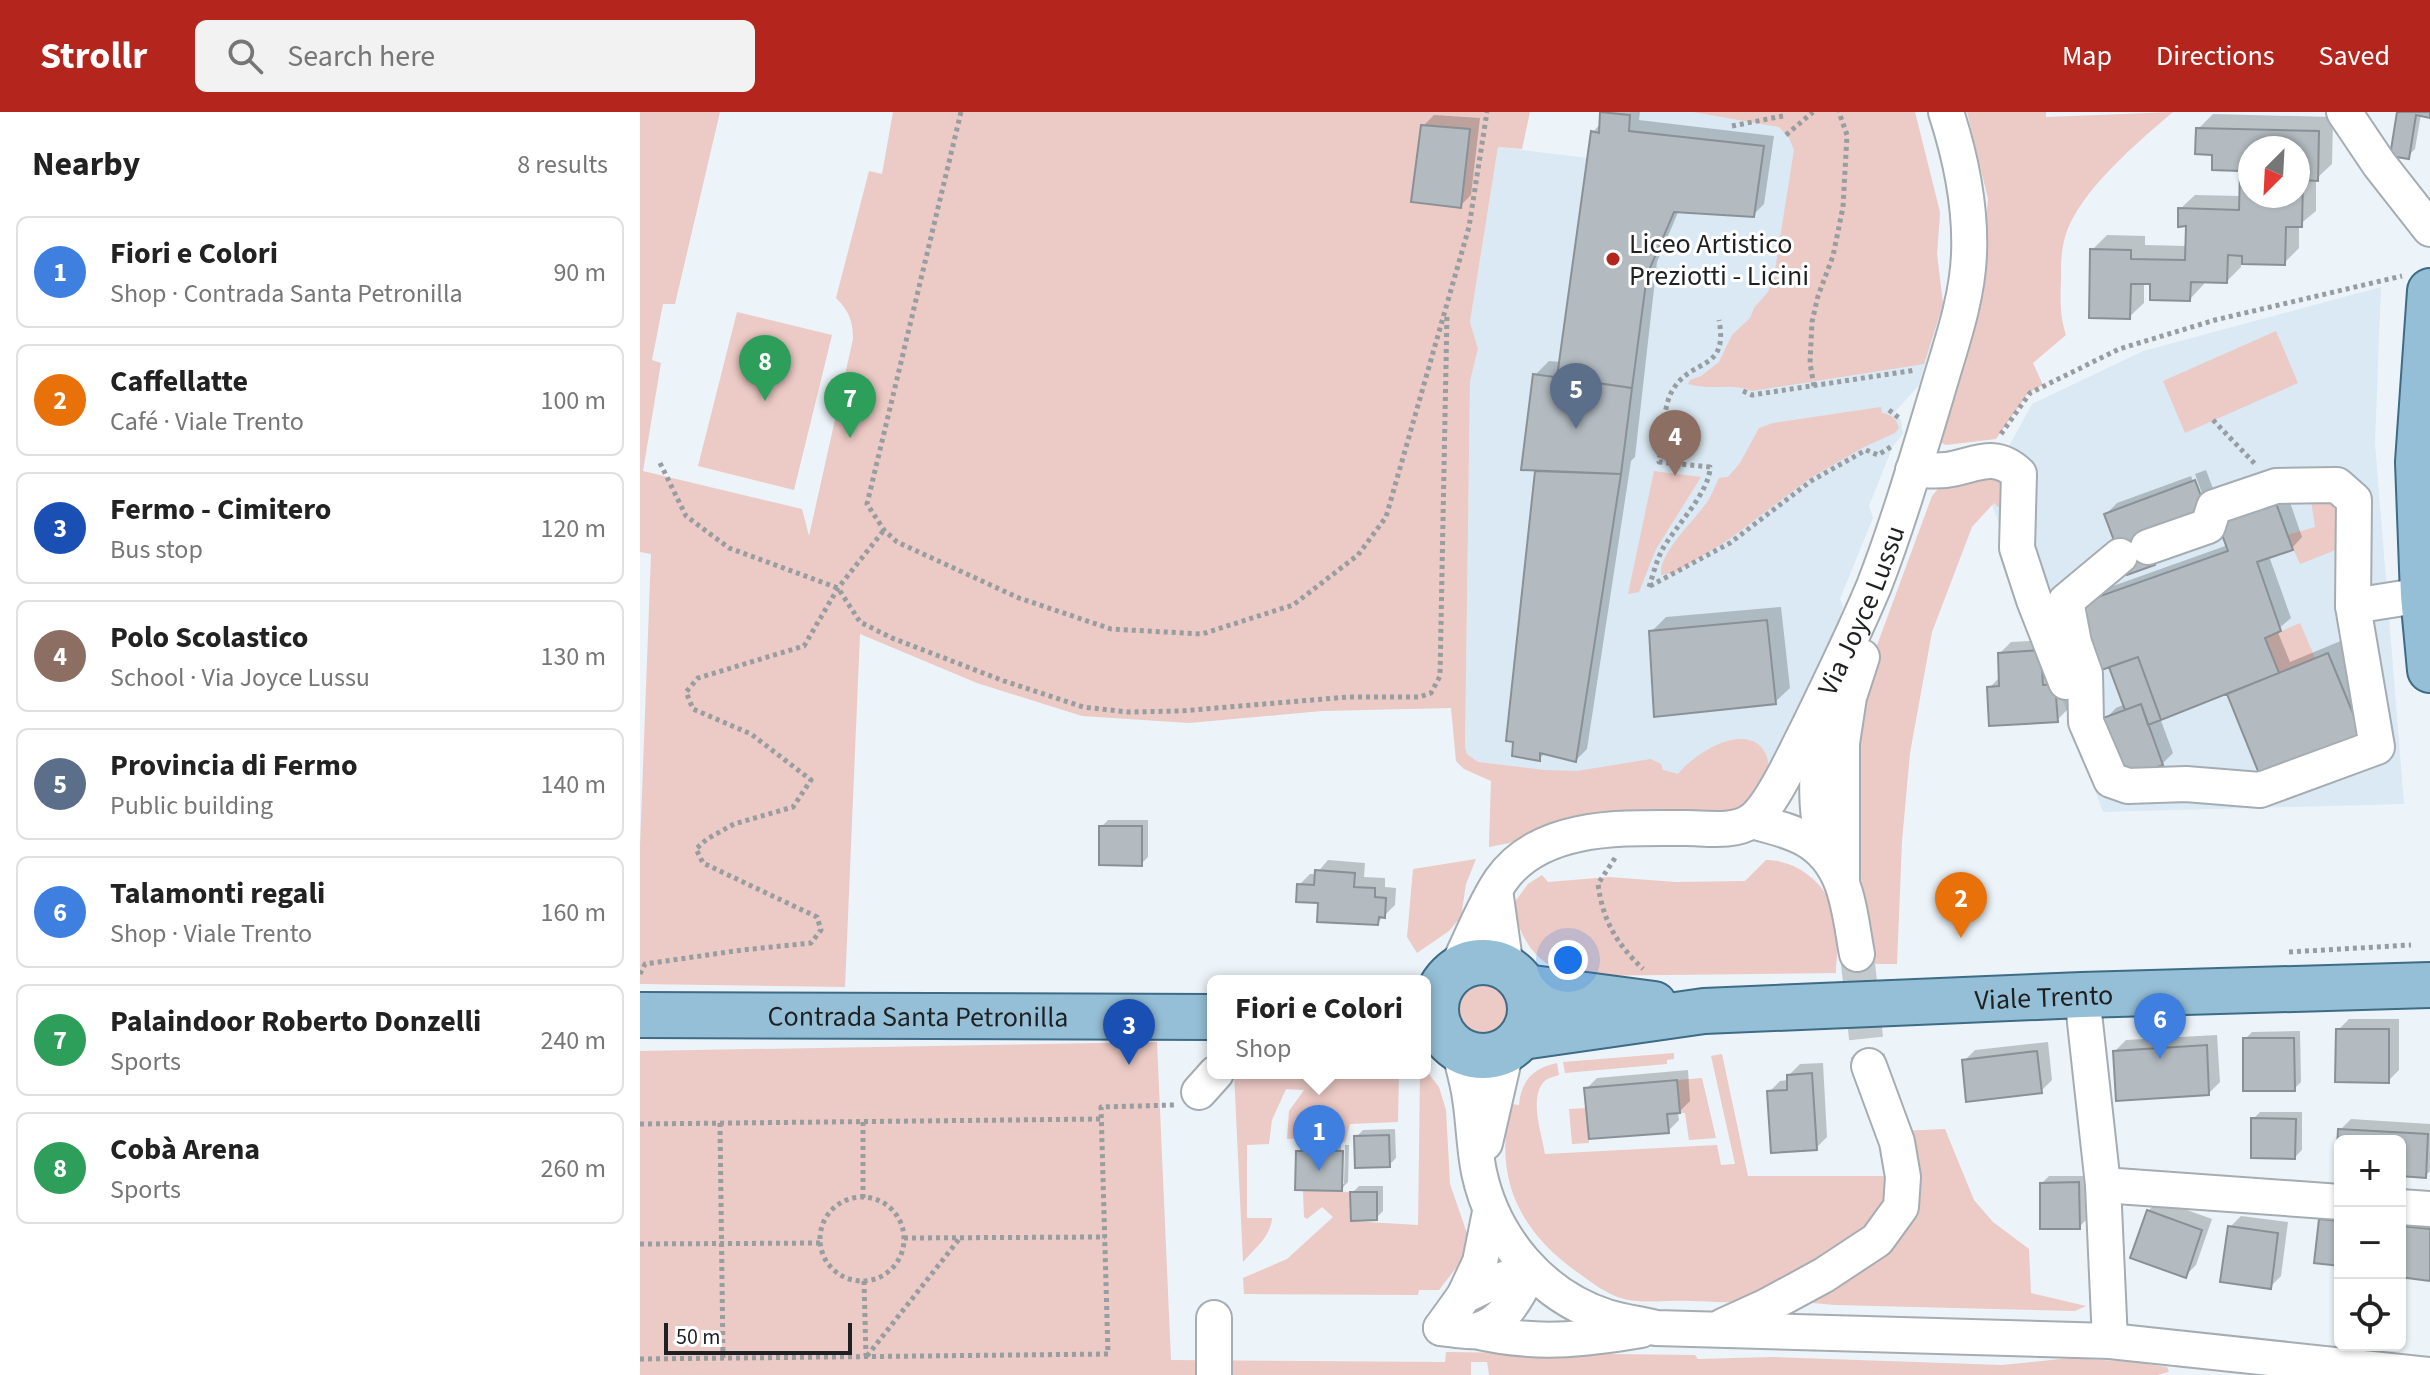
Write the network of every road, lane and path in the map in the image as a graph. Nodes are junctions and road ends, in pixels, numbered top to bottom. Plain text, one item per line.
1 (961, 112) edge
2 (1487, 112) edge
3 (1813, 112) edge
4 (1839, 112) edge
5 (1946, 112) edge
6 (2344, 112) edge
7 (1783, 116) dead end
8 (1732, 126) dead end
9 (1786, 135) dead end
10 (2430, 229) edge
11 (2418, 283) edge
12 (1447, 304) junction
13 (1719, 320) dead end
14 (1925, 368) dead end
15 (1814, 386) junction
16 (1743, 391) dead end
17 (1889, 410) dead end
18 (2213, 420) dead end
19 (1903, 428) dead end
20 (1996, 441) dead end
21 (1906, 456) junction
22 (2424, 462) edge
23 (660, 463) dead end
24 (2276, 486) junction
25 (884, 530) junction
26 (1875, 583) junction
27 (838, 588) junction
28 (2423, 595) junction
29 (2353, 606) junction
30 (2430, 664) edge
31 (2430, 670) edge
32 (1822, 699) junction
33 (2086, 722) junction
34 (1752, 821) junction
35 (1616, 856) dead end
36 (1835, 867) junction
37 (1495, 890) junction
38 (2411, 945) dead end
39 (2274, 953) dead end
40 (1857, 954) tunnel mouth
41 (640, 974) edge
42 (1516, 977) junction
43 (1652, 978) dead end
44 (1441, 981) edge
45 (2430, 985) edge
46 (2082, 995) junction
47 (1704, 1011) junction
48 (640, 1015) edge
49 (1207, 1015) edge
50 (1514, 1044) junction
51 (1445, 1045) edge
52 (1869, 1066) tunnel mouth
53 (1199, 1090) edge
54 (1101, 1119) junction
55 (863, 1122) junction
56 (720, 1123) junction
57 (640, 1124) edge
58 (1479, 1171) junction
59 (2103, 1185) junction
60 (863, 1198) junction
61 (2334, 1202) edge
62 (2406, 1207) edge
63 (2430, 1209) edge
64 (1490, 1212) junction
65 (1105, 1237) junction
66 (904, 1238) junction
67 (960, 1238) junction
68 (722, 1243) junction
69 (821, 1243) junction
70 (640, 1244) edge
71 (1530, 1271) junction
72 (864, 1281) junction
73 (1464, 1296) junction
74 (1214, 1318) dead end
75 (1656, 1328) junction
76 (1717, 1330) junction
77 (1475, 1331) junction
78 (2110, 1341) junction
79 (866, 1356) junction
80 (723, 1358) junction
81 (640, 1359) edge
82 (2304, 1360) junction
83 (1214, 1375) edge
84 (2237, 1375) edge
85 (2429, 1375) edge

1 - 25 path
2 - 12 path
3 - 9 path
4 - 15 path
5 - 21 street, Via Joyce Lussu
6 - 10 street
7 - 8 path
11 - 20 path
11 - 22 main road
12 - 25 path
12 - 27 path
13 - 21 path
14 - 15 path
15 - 16 path
17 - 19 path
18 - 24 path
21 - 26 street, Via Joyce Lussu
21 - 33 street
22 - 28 main road
23 - 27 path
24 - 29 street
24 - 33 street
25 - 27 path
26 - 32 street, Via Joyce Lussu
26 - 36 street
27 - 41 path
28 - 29 street
28 - 30 main road
29 - 33 street
30 - 31 main road
32 - 34 street, Via Joyce Lussu
32 - 36 street
34 - 36 street
34 - 37 street
35 - 43 path
36 - 40 street
37 - 42 street
37 - 44 street
38 - 39 path
42 - 44 main road, Viale Trento
42 - 47 main road, Viale Trento
42 - 50 main road
44 - 51 main road
45 - 46 main road, Viale Trento
46 - 47 main road, Viale Trento
46 - 59 street
47 - 50 main road, Viale Trento
48 - 49 main road, Contrada Santa Petronilla
50 - 51 main road, Viale Trento
50 - 58 street
51 - 58 street
52 - 76 street
53 - 54 path
54 - 55 path
54 - 65 path
55 - 56 path
55 - 60 path
56 - 57 path
56 - 68 path
58 - 64 street
59 - 61 street
59 - 78 street
60 - 66 path
60 - 69 path
62 - 63 street
64 - 71 street
64 - 73 street
65 - 67 path
65 - 79 path
66 - 67 path
66 - 72 path
67 - 79 path
68 - 69 path
68 - 70 path
68 - 80 path
69 - 72 path
71 - 73 street
71 - 75 street
71 - 77 street
72 - 79 path
73 - 77 street
74 - 83 street
75 - 76 street
75 - 77 street
76 - 78 street
78 - 82 street
79 - 80 path
80 - 81 path
82 - 84 street
82 - 85 street

